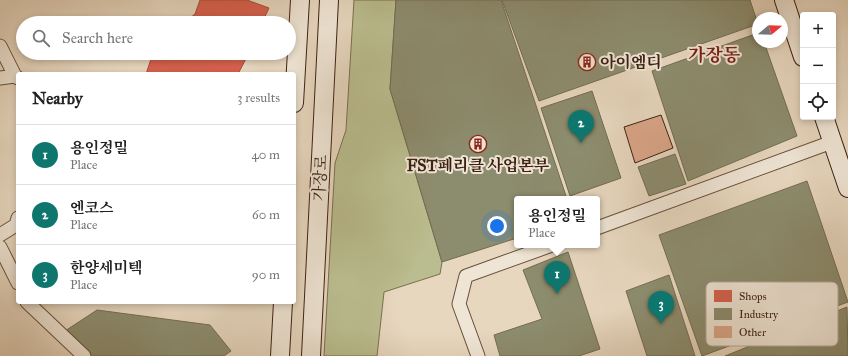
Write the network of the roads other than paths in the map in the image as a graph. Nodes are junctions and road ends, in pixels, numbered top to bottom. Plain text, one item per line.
1 (300, 0) edge
2 (329, 0) edge
3 (784, 0) edge
4 (0, 46) edge
5 (800, 48) edge
6 (296, 72) edge
7 (16, 75) edge
8 (16, 77) edge
9 (0, 78) edge
10 (825, 120) edge
11 (832, 142) junction
12 (848, 188) edge
13 (16, 225) edge
14 (600, 227) edge
15 (0, 235) edge
16 (0, 247) edge
17 (544, 248) edge
18 (16, 279) edge
19 (29, 304) edge
20 (283, 304) edge
21 (84, 356) edge
22 (280, 356) edge
23 (311, 356) edge
24 (478, 356) edge

1 - 6 main road
2 - 23 main road, 가장로
3 - 5 main road
4 - 7 street
8 - 9 street
10 - 11 main road
11 - 12 main road
11 - 14 street
13 - 15 street
16 - 18 street
17 - 24 street
19 - 21 street
20 - 22 main road

